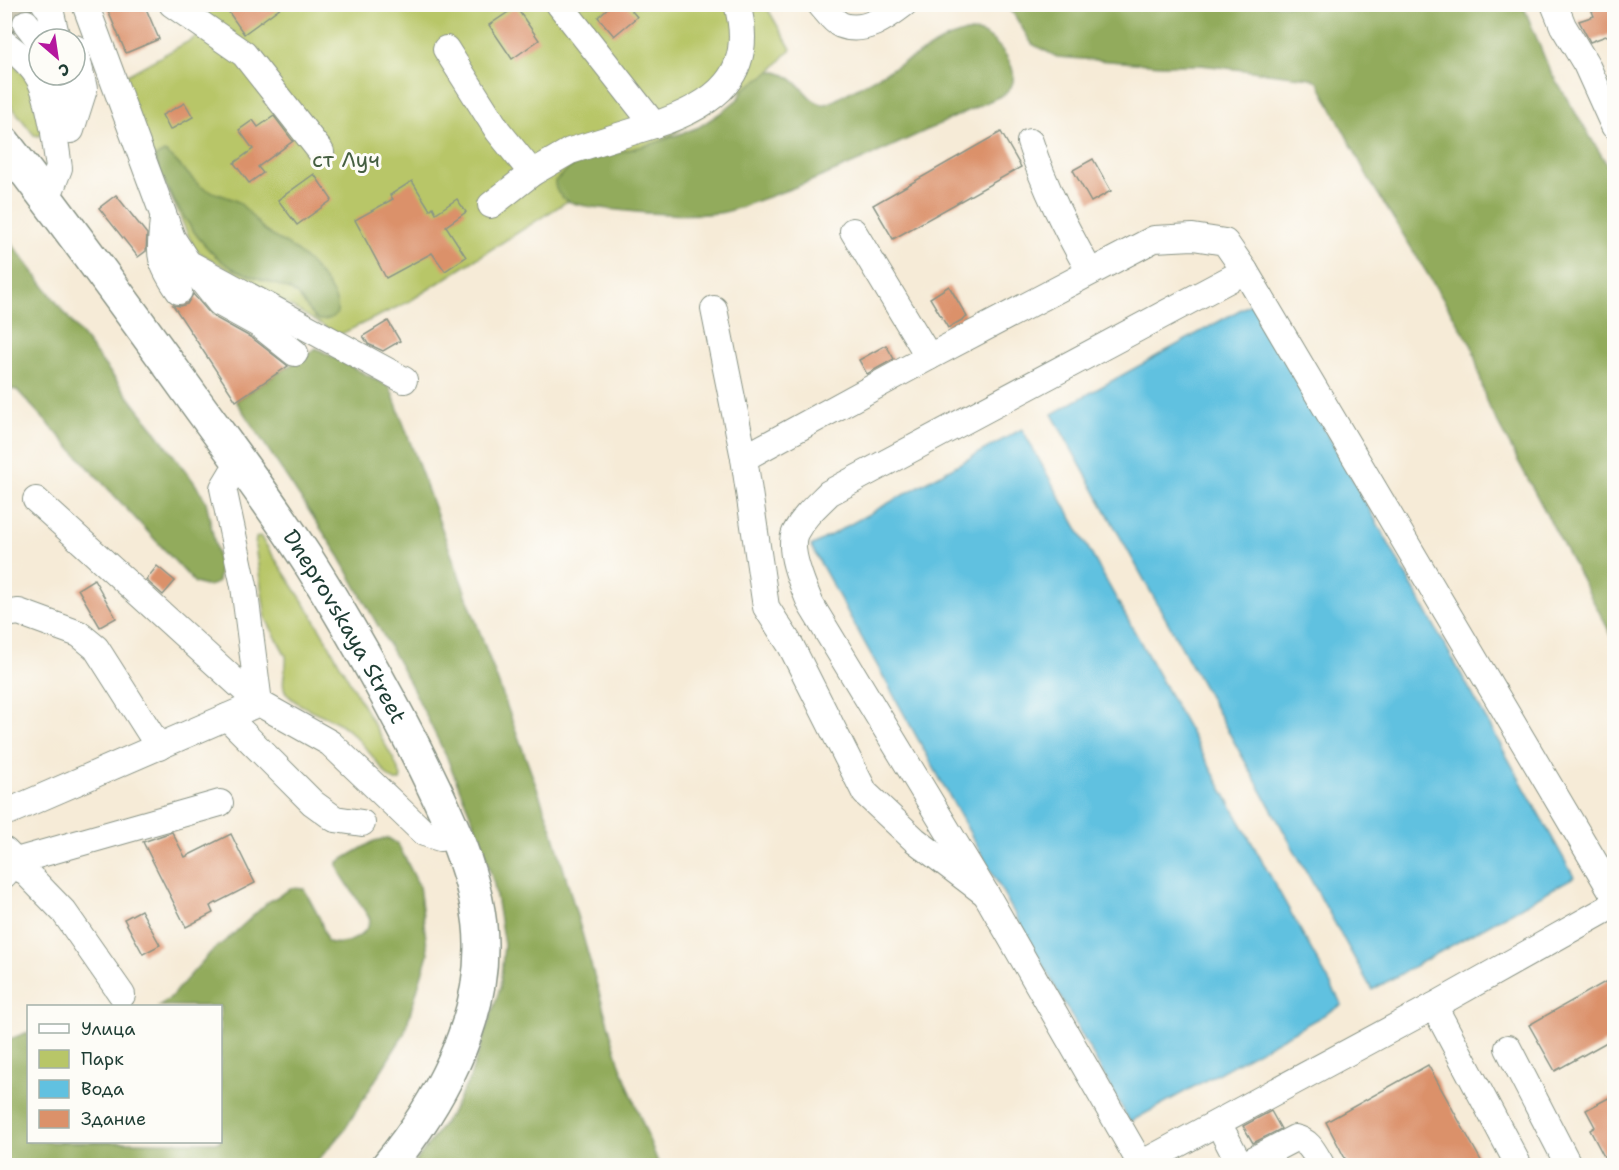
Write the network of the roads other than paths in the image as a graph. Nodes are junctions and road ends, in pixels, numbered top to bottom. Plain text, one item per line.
1 (45, 4) tunnel mouth
2 (65, 4) edge
3 (559, 4) edge
4 (737, 4) edge
5 (819, 4) edge
6 (904, 4) edge
7 (1554, 4) edge
8 (167, 9) edge
9 (89, 23) edge
10 (54, 27) edge
11 (4, 44) edge
12 (446, 49) dead end
13 (63, 87) edge
14 (84, 87) edge
15 (654, 125) junction
16 (1614, 126) edge
17 (54, 133) junction
18 (1030, 142) dead end
19 (4, 143) edge
20 (321, 152) dead end
21 (4, 159) edge
22 (58, 168) junction
23 (532, 173) junction
24 (46, 198) junction
25 (491, 205) dead end
26 (163, 212) junction
27 (853, 231) dead end
28 (188, 262) junction
29 (1245, 271) junction
30 (1090, 272) junction
31 (179, 291) dead end
32 (714, 309) dead end
33 (295, 353) dead end
34 (929, 357) junction
35 (404, 380) dead end
36 (744, 458) junction
37 (232, 473) junction
38 (36, 500) dead end
39 (4, 614) edge
40 (259, 703) junction
41 (227, 717) junction
42 (159, 747) junction
43 (220, 803) dead end
44 (4, 811) edge
45 (363, 823) dead end
46 (440, 838) junction
47 (8, 862) edge
48 (986, 894) junction
49 (1614, 895) edge
50 (1614, 905) edge
51 (122, 995) dead end
52 (1434, 1006) junction
53 (1508, 1048) dead end
54 (1224, 1136) dead end
55 (1141, 1165) edge
56 (367, 1166) edge
57 (388, 1166) edge
58 (1322, 1166) edge
59 (1519, 1166) edge
60 (1569, 1166) edge

1 - 10 lane
2 - 9 lane
3 - 15 lane
4 - 15 lane
5 - 6 lane
7 - 16 lane
8 - 20 lane
9 - 26 lane
11 - 17 lane
12 - 23 lane
13 - 17 lane
14 - 22 lane
15 - 23 lane
17 - 22 lane
18 - 30 lane
19 - 24 main road, Dneprovskaya Street
21 - 37 main road, Dneprovskaya Street
22 - 24 lane
23 - 25 lane
24 - 57 main road, Dneprovskaya Street
26 - 28 lane
26 - 31 lane
27 - 34 lane
28 - 33 lane
28 - 35 lane
29 - 30 lane
29 - 48 lane
29 - 49 lane
30 - 34 lane
32 - 36 lane
34 - 36 lane
36 - 48 lane
37 - 40 lane
37 - 46 main road, Dneprovskaya Street
38 - 40 lane
39 - 42 lane
40 - 41 lane
40 - 46 lane
41 - 42 lane
41 - 45 lane
42 - 44 lane
43 - 47 lane
46 - 56 main road, Dneprovskaya Street
47 - 51 lane
48 - 55 lane
50 - 52 lane
52 - 55 lane
52 - 59 lane
53 - 60 lane
54 - 58 lane

